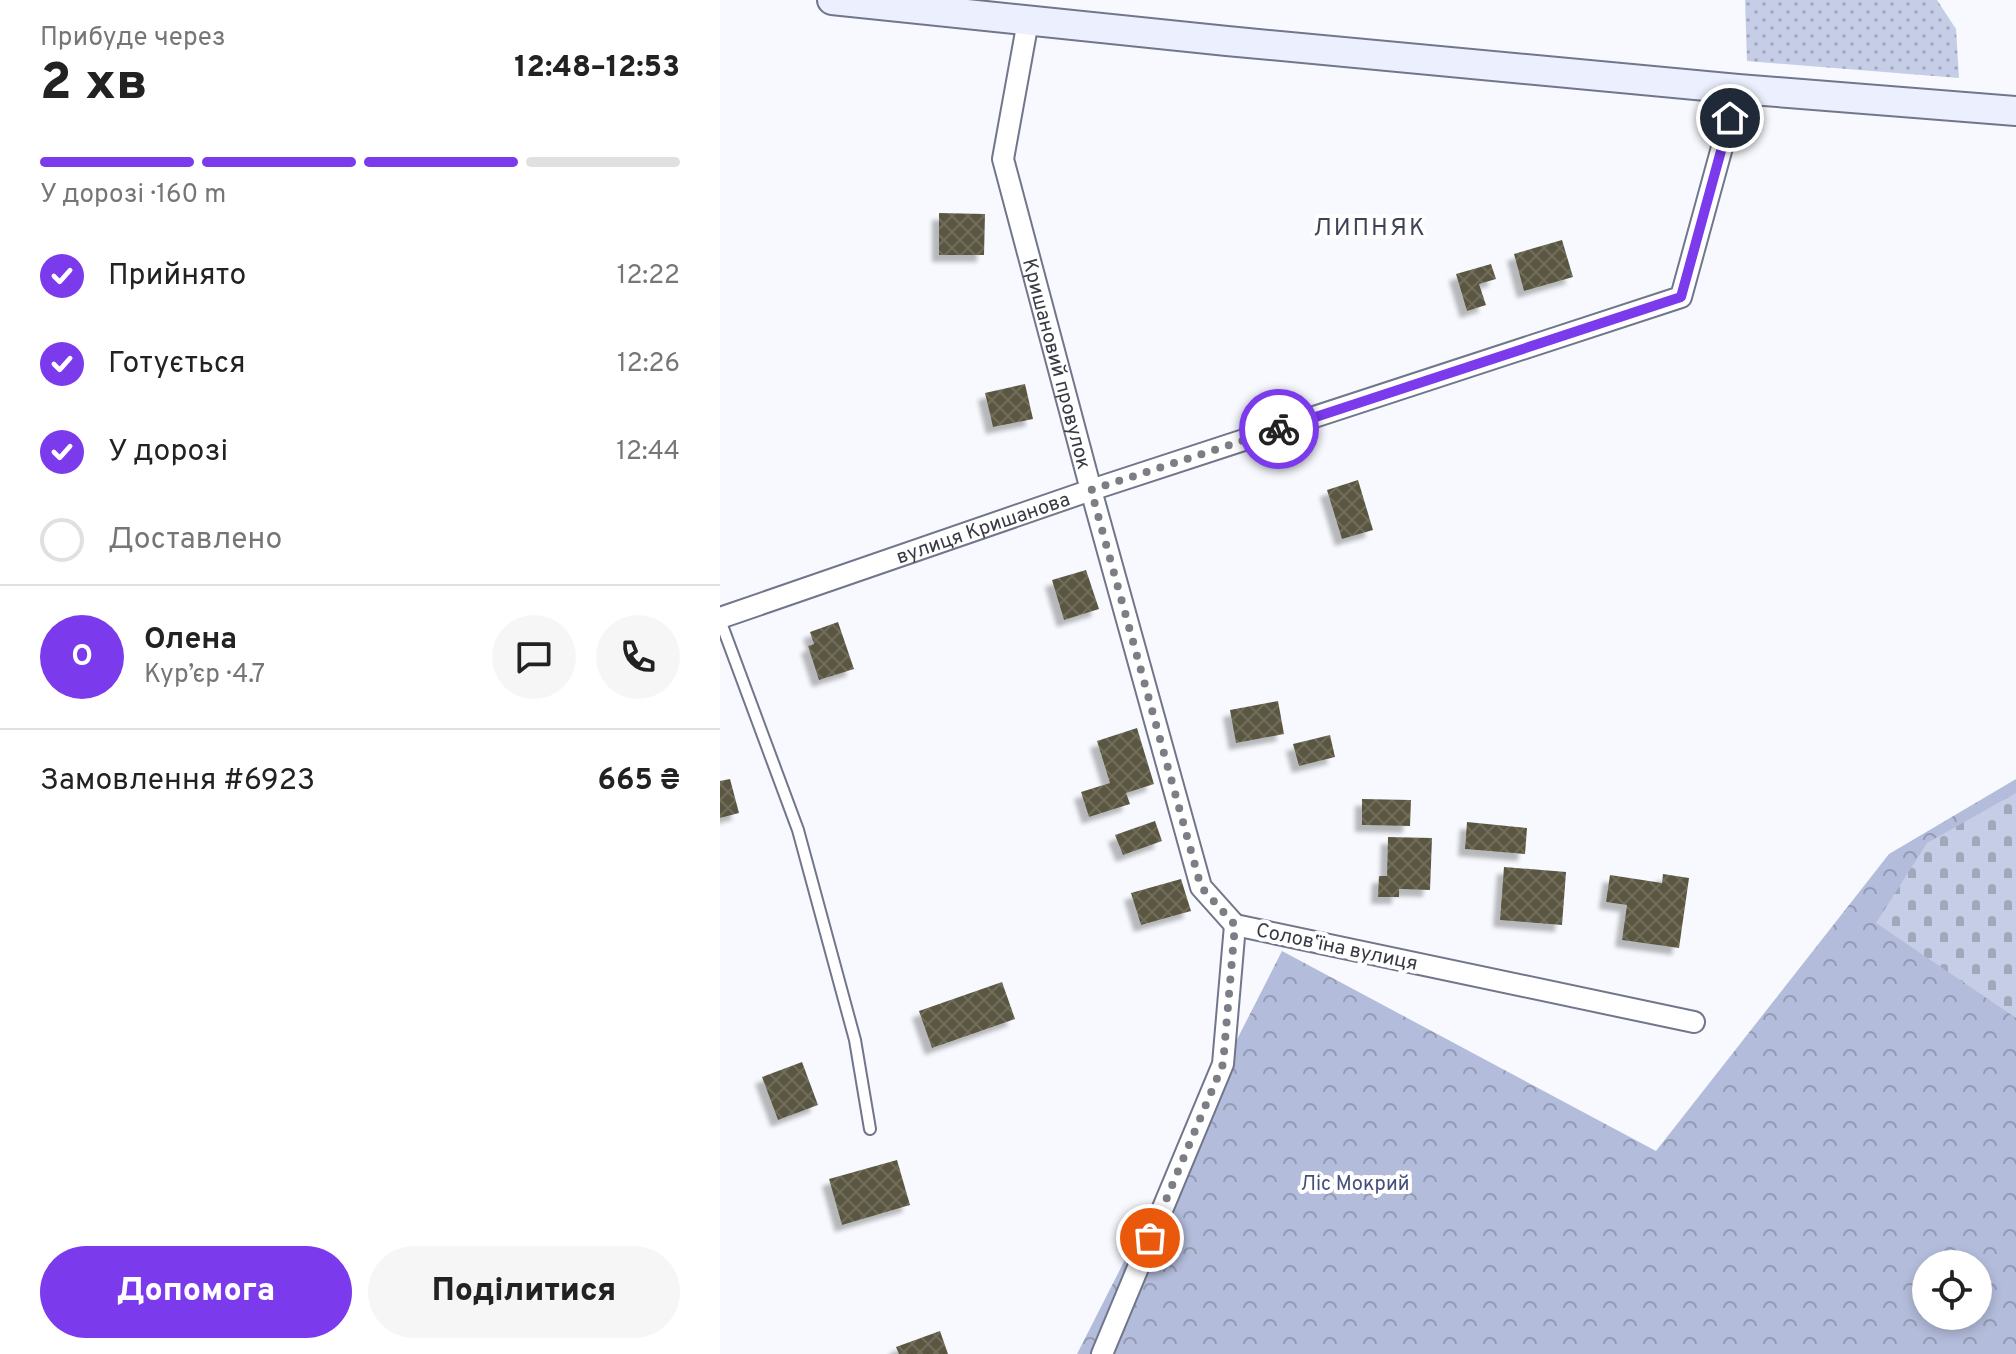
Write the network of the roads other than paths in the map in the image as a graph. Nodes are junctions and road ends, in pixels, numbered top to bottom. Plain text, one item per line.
1 (832, 0) edge
2 (1028, 21) junction
3 (1738, 89) junction
4 (2009, 111) edge
5 (1091, 490) junction
6 (720, 619) edge
7 (1235, 925) junction
8 (1694, 1022) dead end
9 (870, 1129) dead end
10 (1102, 1354) edge

1 - 2 main road
2 - 3 main road
2 - 5 street, Кришановий провулок
3 - 4 main road
3 - 5 street, вулиця Кришанова
5 - 6 street, вулиця Кришанова
5 - 7 street, Кришановий провулок
6 - 9 lane
7 - 8 street, Соловʼїна вулиця
7 - 10 street, Соловʼїна вулиця

